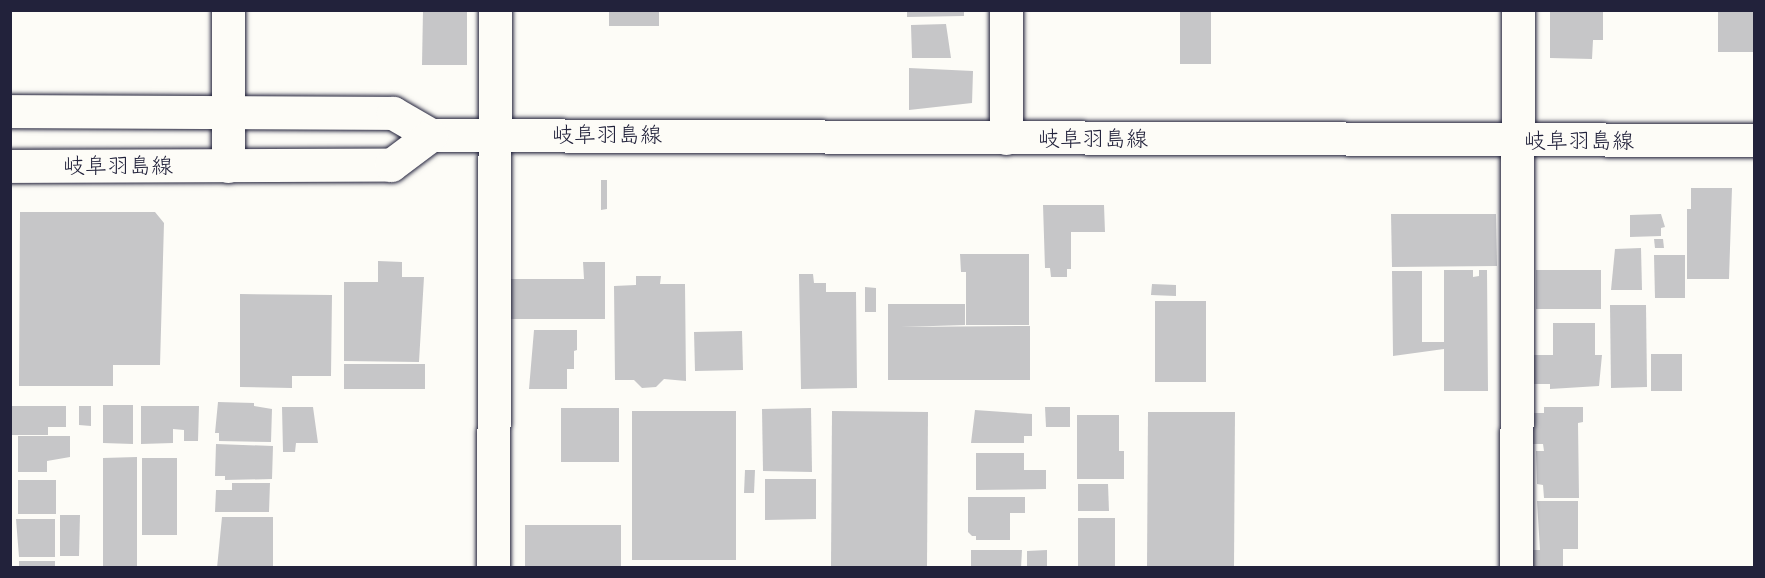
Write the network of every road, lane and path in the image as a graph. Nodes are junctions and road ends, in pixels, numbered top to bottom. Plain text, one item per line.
1 (228, 10) edge
2 (495, 10) edge
3 (1006, 10) edge
4 (1518, 10) edge
5 (10, 111) edge
6 (228, 112) junction
7 (430, 135) junction
8 (495, 135) junction
9 (1006, 138) junction
10 (1755, 140) edge
11 (1517, 141) junction
12 (10, 166) edge
13 (228, 166) junction
14 (493, 567) edge
15 (1516, 567) edge

1 - 6 main road
2 - 8 main road
3 - 9 main road
4 - 11 main road
5 - 6 main road
6 - 7 main road
6 - 13 main road
7 - 8 main road, 岐阜羽島線
7 - 13 main road, 岐阜羽島線
8 - 9 main road, 岐阜羽島線
8 - 14 main road
9 - 11 main road, 岐阜羽島線
10 - 11 main road, 岐阜羽島線
11 - 15 main road
12 - 13 main road, 岐阜羽島線

